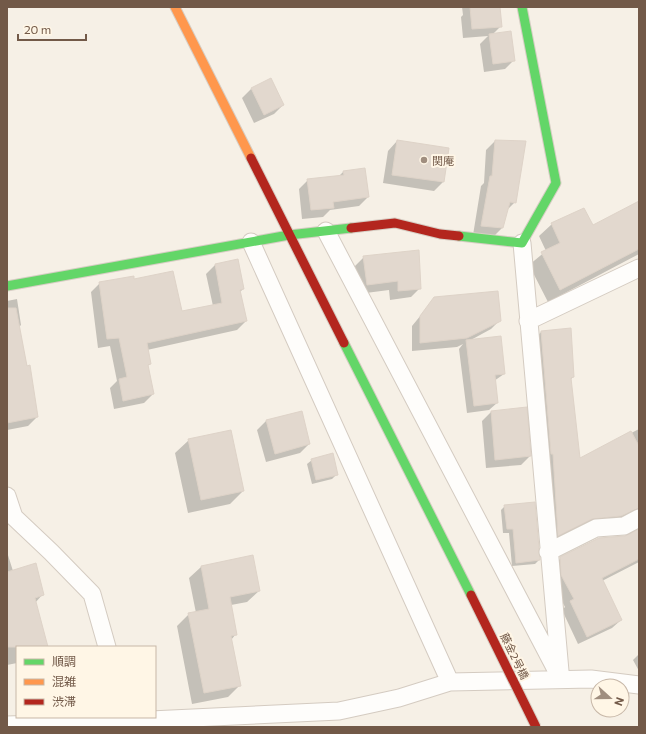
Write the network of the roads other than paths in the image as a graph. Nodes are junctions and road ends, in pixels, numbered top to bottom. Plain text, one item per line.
1 (175, 7) edge
2 (522, 7) edge
3 (326, 231) junction
4 (289, 235) junction
5 (251, 242) junction
6 (522, 243) junction
7 (639, 268) edge
8 (7, 286) edge
9 (528, 321) junction
10 (7, 496) edge
11 (639, 518) edge
12 (548, 552) junction
13 (107, 646) edge
14 (560, 679) junction
15 (450, 682) junction
16 (639, 685) edge
17 (129, 722) edge
18 (7, 725) edge
19 (536, 727) edge

1 - 4 street, 藤金2号橋
2 - 6 street
3 - 4 street
3 - 6 street
3 - 14 street
4 - 5 street
4 - 19 street, 藤金2号橋, bridge
5 - 8 street
5 - 15 street
6 - 9 street
7 - 9 street
9 - 12 street
10 - 13 street
11 - 12 street
12 - 14 street
14 - 15 street
14 - 16 street
15 - 17 street
17 - 18 street

